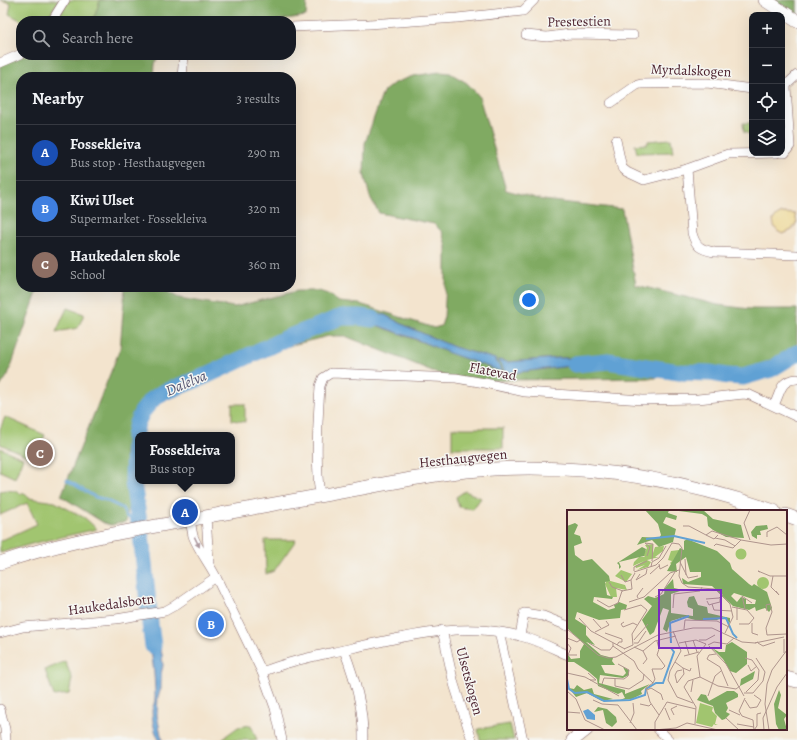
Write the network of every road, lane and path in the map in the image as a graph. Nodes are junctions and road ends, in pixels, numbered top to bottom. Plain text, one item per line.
1 (65, 0) edge
2 (534, 0) edge
3 (765, 0) edge
4 (55, 16) edge
5 (797, 21) edge
6 (296, 27) edge
7 (526, 35) dead end
8 (633, 35) dead end
9 (16, 56) edge
10 (184, 60) edge
11 (0, 63) edge
12 (182, 72) edge
13 (797, 75) edge
14 (785, 87) edge
15 (749, 89) edge
16 (785, 98) edge
17 (611, 103) dead end
18 (616, 140) dead end
19 (785, 153) edge
20 (749, 154) edge
21 (687, 170) junction
22 (797, 255) edge
23 (797, 379) edge
24 (774, 405) junction
25 (797, 416) edge
26 (320, 496) junction
27 (771, 510) edge
28 (787, 515) edge
29 (206, 517) junction
30 (797, 519) edge
31 (190, 520) junction
32 (0, 562) edge
33 (209, 562) junction
34 (216, 577) junction
35 (567, 626) edge
36 (442, 630) junction
37 (499, 632) junction
38 (0, 633) edge
39 (520, 636) junction
40 (344, 650) junction
41 (567, 655) edge
42 (262, 672) junction
43 (787, 678) edge
44 (797, 681) edge
45 (0, 709) edge
46 (586, 730) edge
47 (659, 730) edge
48 (6, 740) edge
49 (282, 740) edge
50 (363, 740) edge
51 (472, 740) edge
52 (523, 740) edge
53 (573, 740) edge
54 (669, 740) edge

1 - 4 street
2 - 6 street, Prestestien
3 - 5 main road
7 - 8 street, Prestestien
9 - 11 street
10 - 12 street
13 - 14 street
15 - 17 street, Myrdalskogen
16 - 19 street
18 - 21 street
20 - 21 street
21 - 22 street
23 - 24 street
24 - 25 street, Flatevad
24 - 26 street, Flatevad
26 - 27 main road, Hesthaugvegen
26 - 29 main road, Hesthaugvegen
28 - 30 main road
29 - 31 main road, Hesthaugvegen
29 - 33 street
31 - 32 main road, Hesthaugvegen
31 -> 33 street
33 - 34 street
34 - 38 street, Haukedalsbotn
34 - 42 street
35 - 39 street
36 - 37 street, Ulsetskogen
36 - 40 street, Ulsetskogen
36 - 51 street, Ulsetskogen
37 - 39 street, Ulsetskogen
37 - 52 street
39 - 41 street, Ulsetskogen
40 - 42 street, Ulsetskogen
40 - 50 street
42 - 49 street
43 - 44 main road
45 - 48 street
46 - 53 main road
47 - 54 street

